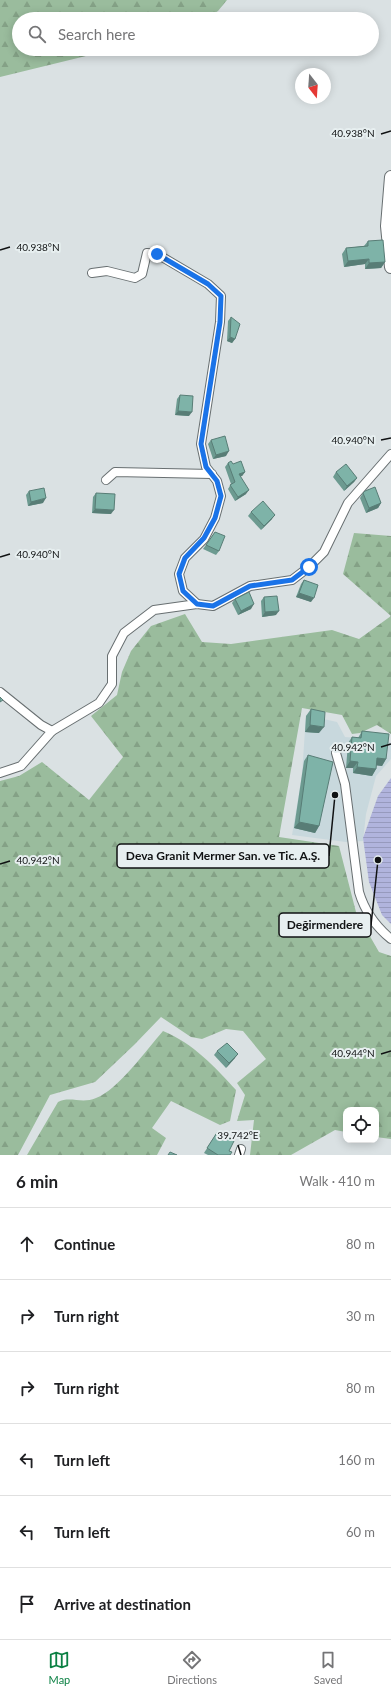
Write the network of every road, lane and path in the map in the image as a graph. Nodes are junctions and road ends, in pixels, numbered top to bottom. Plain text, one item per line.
1 (391, 177) edge
2 (391, 267) edge
3 (92, 273) dead end
4 (391, 454) edge
5 (212, 474) junction
6 (106, 480) dead end
7 (197, 604) junction
8 (0, 692) edge
9 (52, 731) junction
10 (336, 753) dead end
11 (0, 773) edge
12 (391, 939) edge

1 - 2 street
3 - 5 street
4 - 7 street
5 - 6 street
5 - 7 street
7 - 9 street
8 - 9 street
9 - 11 street
10 - 12 street

